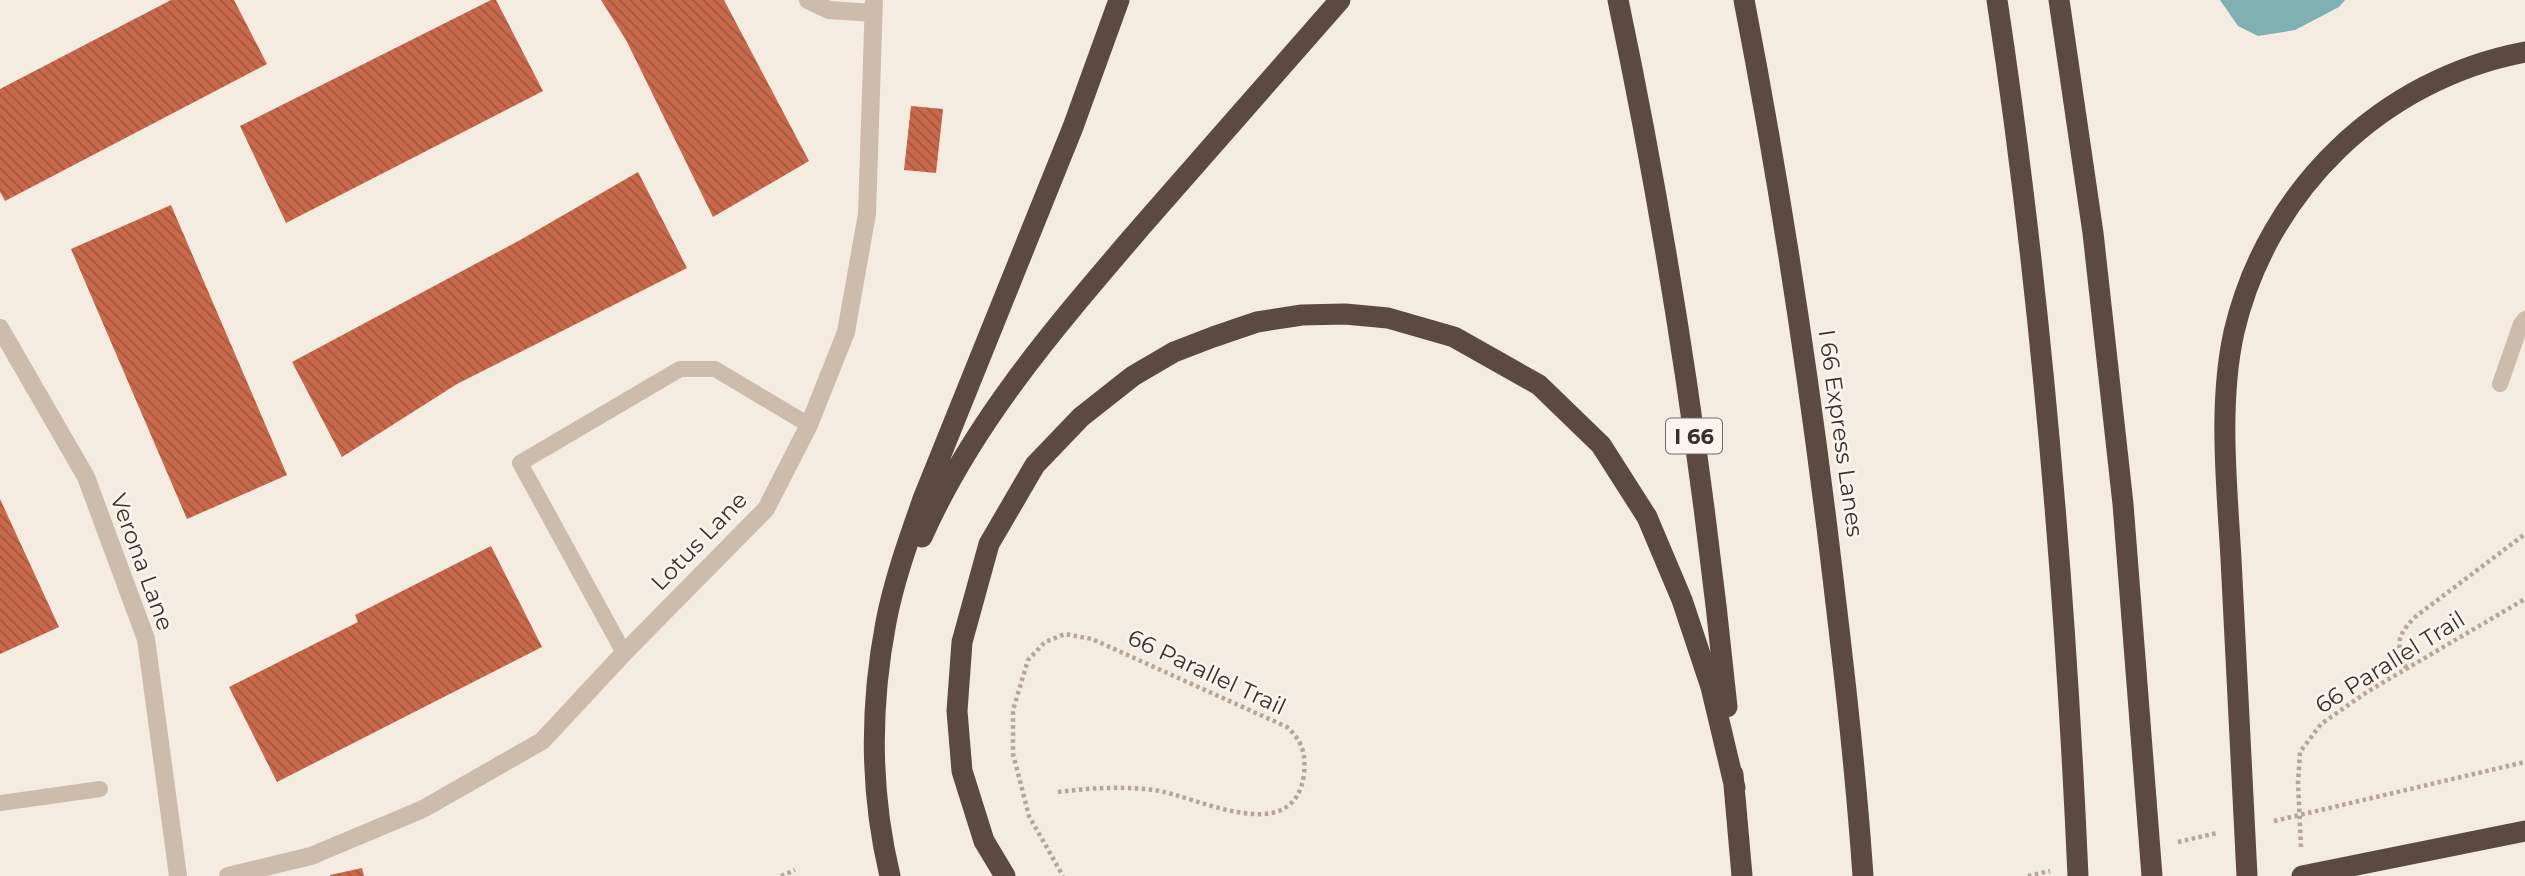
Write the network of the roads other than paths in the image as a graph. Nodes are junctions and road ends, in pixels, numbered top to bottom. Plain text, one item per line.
1 (808, 0) edge
2 (1119, 0) edge
3 (1340, 0) edge
4 (1618, 0) edge
5 (1744, 0) edge
6 (1997, 0) edge
7 (2059, 0) edge
8 (874, 6) edge
9 (2525, 52) edge
10 (2525, 319) edge
11 (0, 328) edge
12 (2500, 384) dead end
13 (808, 425) junction
14 (887, 620) junction
15 (624, 653) junction
16 (1735, 788) junction
17 (100, 789) dead end
18 (0, 803) edge
19 (2525, 831) edge
20 (178, 876) edge
21 (228, 876) edge
22 (890, 876) edge
23 (1005, 876) edge
24 (1742, 876) edge
25 (1863, 876) edge
26 (2078, 876) edge
27 (2152, 876) edge
28 (2247, 876) edge
29 (2302, 876) edge

1 - 8 street
2 - 14 highway
3 - 14 highway
4 - 16 highway, I 66
5 - 25 highway, I 66 Express Lanes
6 - 26 highway
7 - 27 highway
8 - 13 street, Lotus Lane
9 - 28 highway
10 - 12 lane
11 - 20 street, Verona Lane
13 - 15 street, Lotus Lane
13 - 15 lane
14 - 22 highway
15 - 21 street, Lotus Lane
16 - 23 highway
16 - 24 highway, I 66
17 - 18 lane
19 - 29 highway

